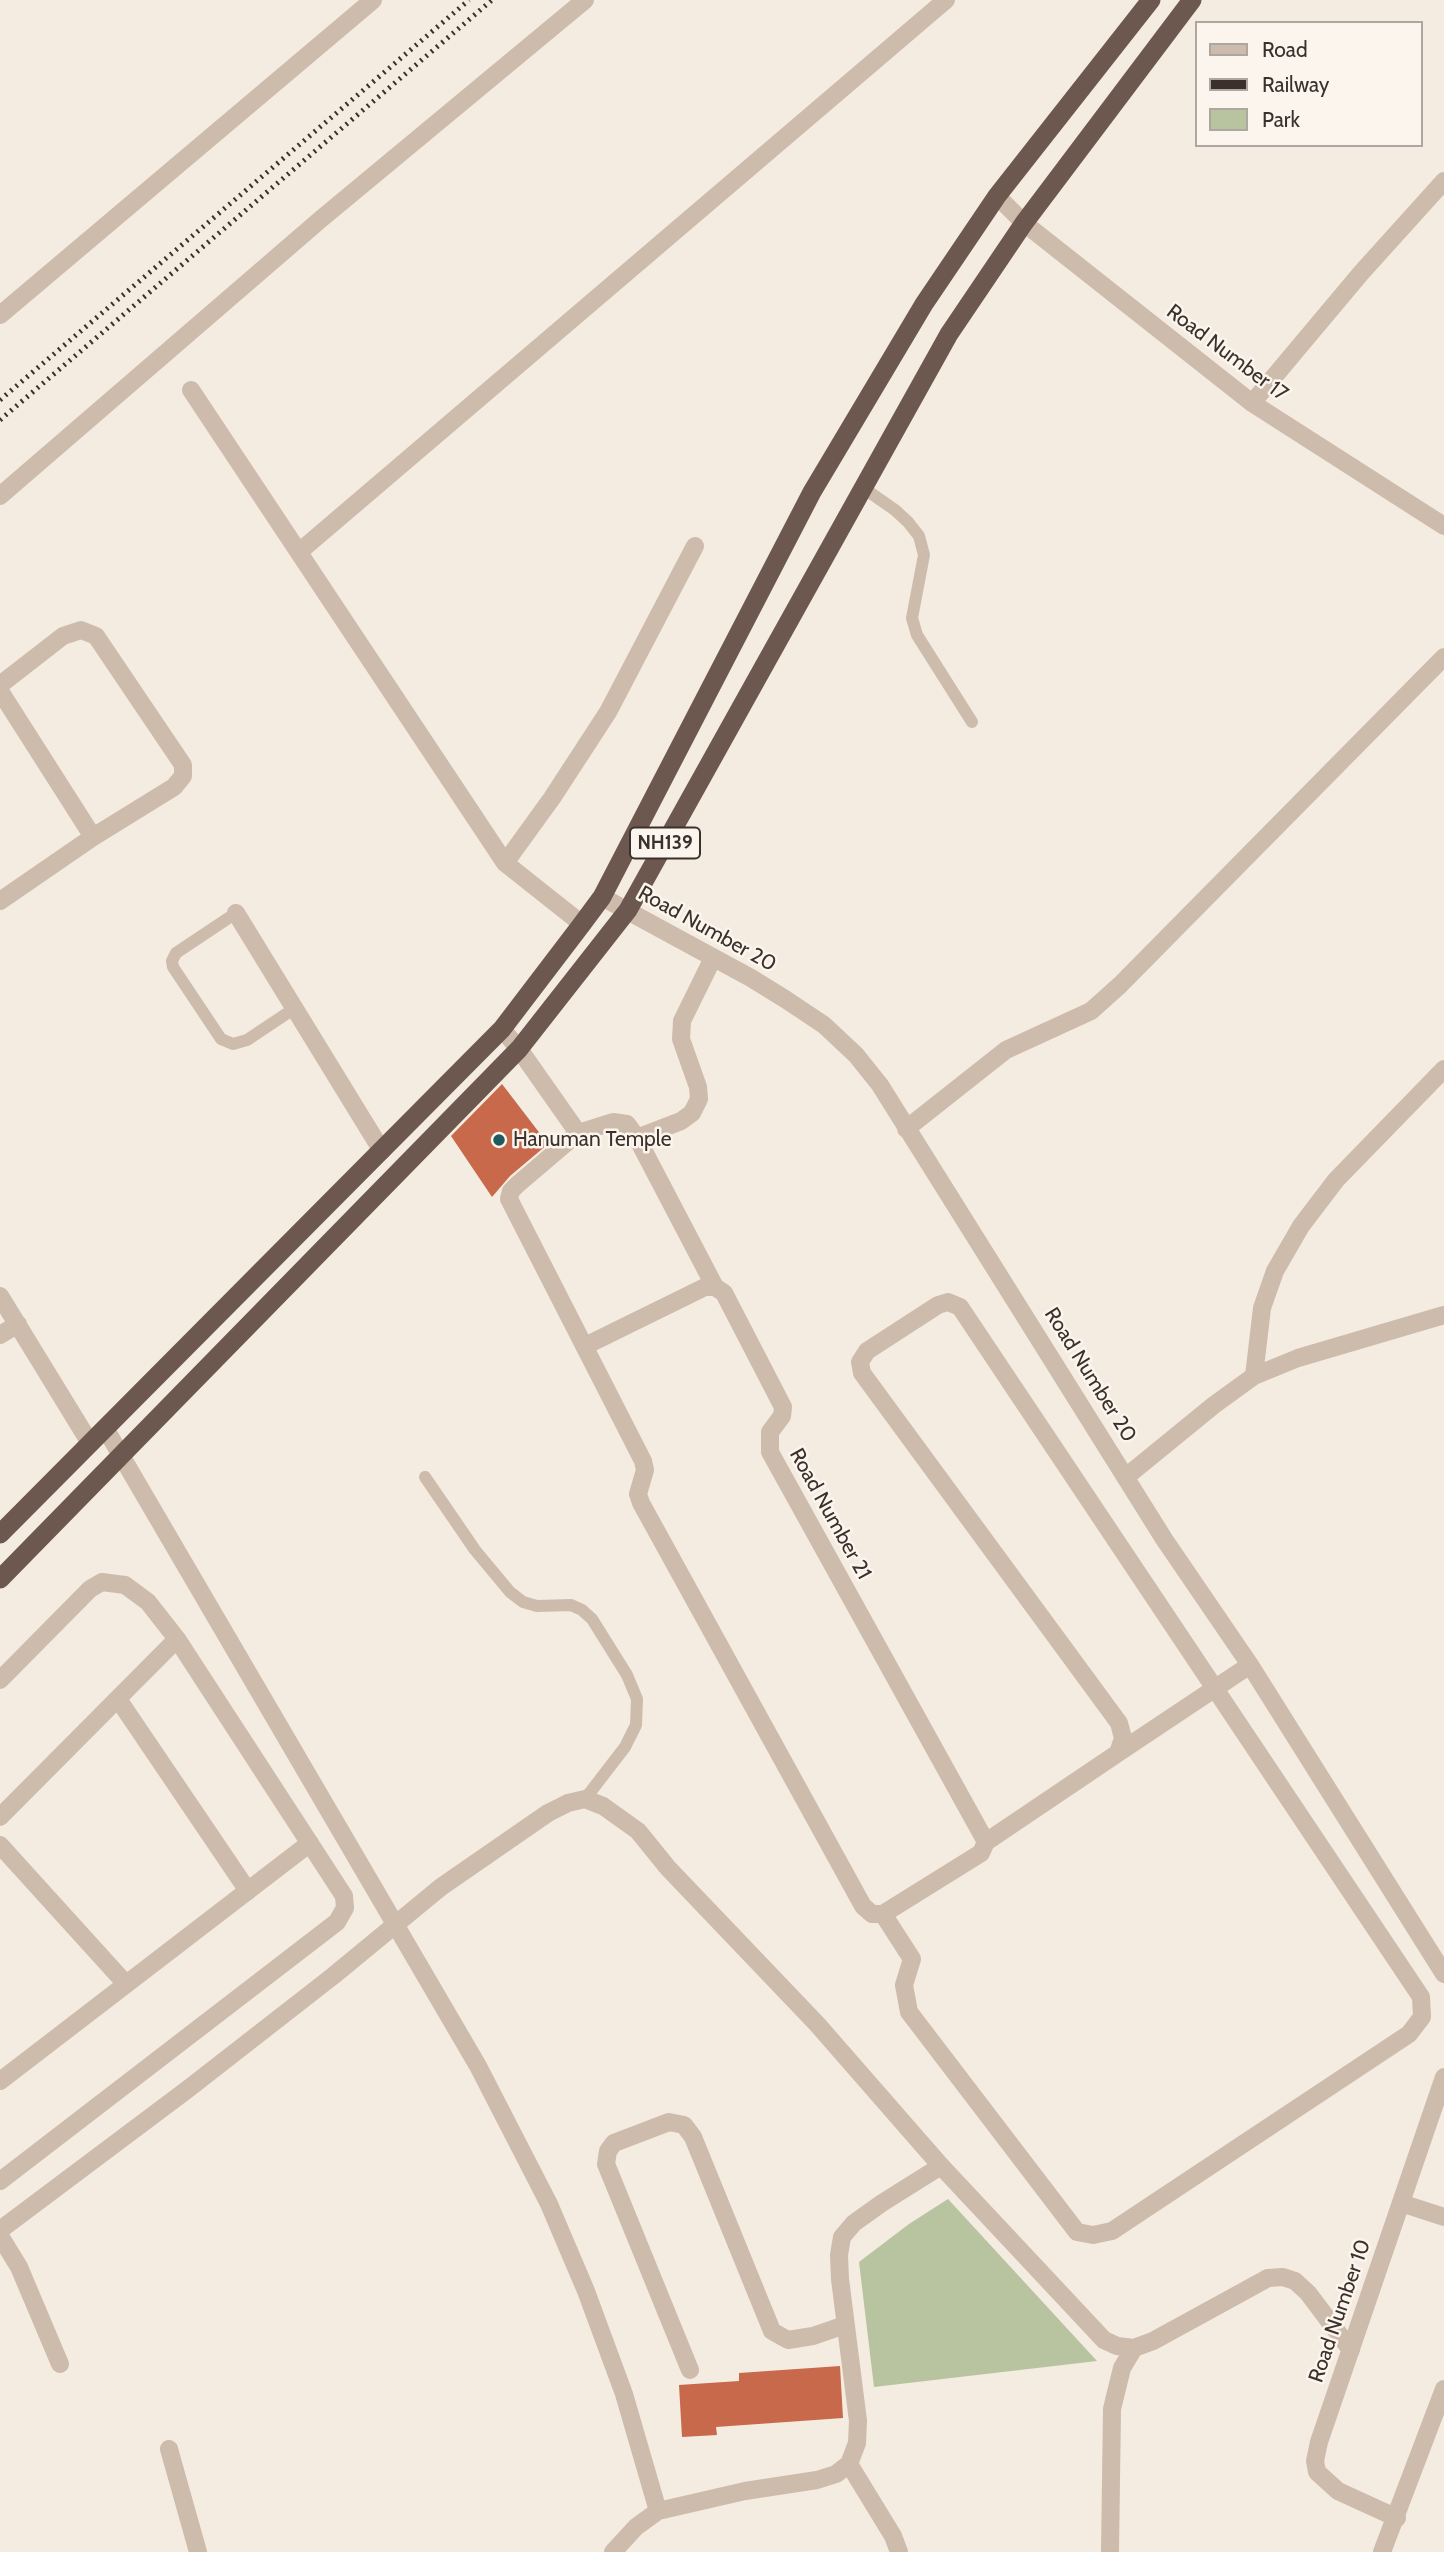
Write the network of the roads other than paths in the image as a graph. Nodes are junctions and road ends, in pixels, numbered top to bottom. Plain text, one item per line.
1 (373, 0) edge
2 (584, 0) edge
3 (946, 0) edge
4 (1151, 0) edge
5 (1192, 0) edge
6 (1444, 181) edge
7 (997, 196) junction
8 (1024, 222) junction
9 (0, 315) edge
10 (191, 390) dead end
11 (1252, 403) junction
12 (862, 487) junction
13 (0, 496) edge
14 (1444, 526) edge
15 (695, 546) dead end
16 (299, 552) junction
17 (1444, 657) edge
18 (0, 685) edge
19 (0, 691) edge
20 (972, 722) dead end
21 (93, 837) junction
22 (505, 863) junction
23 (602, 897) junction
24 (0, 901) edge
25 (628, 911) junction
26 (236, 913) joint
27 (582, 925) junction
28 (713, 958) junction
29 (295, 1008) junction
30 (502, 1029) junction
31 (519, 1049) junction
32 (1444, 1069) edge
33 (906, 1129) junction
34 (578, 1133) junction
35 (637, 1138) junction
36 (382, 1151) junction
37 (715, 1287) junction
38 (0, 1296) edge
39 (1444, 1315) edge
40 (18, 1324) junction
41 (0, 1335) edge
42 (585, 1346) junction
43 (1254, 1376) junction
44 (105, 1428) junction
45 (90, 1443) junction
46 (121, 1454) junction
47 (1127, 1476) junction
48 (425, 1477) dead end
49 (0, 1534) edge
50 (0, 1579) edge
51 (177, 1639) junction
52 (1250, 1665) junction
53 (0, 1680) edge
54 (1216, 1689) junction
55 (118, 1699) junction
56 (1118, 1753) junction
57 (585, 1799) junction
58 (0, 1817) edge
59 (310, 1843) junction
60 (0, 1845) edge
61 (983, 1848) junction
62 (248, 1891) junction
63 (883, 1914) junction
64 (395, 1924) junction
65 (1444, 1974) edge
66 (126, 1984) junction
67 (1444, 2077) edge
68 (0, 2081) edge
69 (942, 2165) junction
70 (0, 2181) edge
71 (1401, 2203) junction
72 (1444, 2217) edge
73 (0, 2230) edge
74 (0, 2236) edge
75 (845, 2325) junction
76 (1134, 2348) junction
77 (1351, 2350) junction
78 (60, 2364) dead end
79 (690, 2370) dead end
80 (1444, 2389) edge
81 (169, 2449) dead end
82 (849, 2465) junction
83 (658, 2511) junction
84 (1396, 2518) junction
85 (198, 2552) edge
86 (613, 2552) edge
87 (899, 2552) edge
88 (1110, 2552) edge
89 (1382, 2552) edge

1 - 9 street
2 - 13 street
3 - 16 street
4 - 7 highway, NH139
5 - 8 highway, NH139
6 - 11 street
7 - 8 street, Road Number 17
7 - 23 highway, NH139
8 - 11 street, Road Number 17
8 - 12 highway, NH139
10 - 16 street
11 - 14 street, Road Number 17
12 - 20 lane
12 - 25 highway, NH139
15 - 22 street
16 - 22 street
17 - 33 street
18 - 21 street
19 - 21 street
21 - 24 street
22 - 27 street
23 - 25 street, Road Number 20
23 - 27 highway, NH139
25 - 28 street, Road Number 20
25 - 31 highway, NH139
26 - 29 street
26 - 29 lane
27 - 30 highway, NH139
28 - 33 street, Road Number 20
28 - 35 street
29 - 36 street
30 - 31 street
30 - 36 highway, NH139
31 - 34 street
31 - 46 highway, NH139
32 - 43 street
33 - 47 street, Road Number 20
34 - 35 street
34 - 42 street
35 - 37 street
36 - 44 highway, NH139
37 - 42 street
37 - 61 street, Road Number 21
38 - 40 street
39 - 43 street
40 - 41 street
40 - 45 street
42 - 63 street
43 - 47 street
44 - 45 highway, NH139
44 - 46 street
45 - 49 highway, NH139
46 - 50 highway, NH139
46 - 64 street
47 - 52 street, Road Number 20
48 - 57 lane
51 - 53 street
51 - 55 street
51 - 59 street
52 - 54 street
52 - 65 street, Road Number 20
54 - 56 street
54 - 56 street
54 - 63 street
55 - 58 street
55 - 62 street
56 - 61 street
57 - 64 street
57 - 69 street
59 - 62 street
59 - 70 street
60 - 66 street
61 - 63 street
62 - 66 street
64 - 73 street
64 - 83 street
66 - 68 street
67 - 71 street, Road Number 10
69 - 75 street
69 - 76 street
71 - 72 street
71 - 77 street, Road Number 10
74 - 78 street
75 - 79 street
75 - 82 street
76 - 77 street
76 - 88 street
77 - 84 street, Road Number 10
80 - 84 street
81 - 85 street
82 - 83 street
82 - 87 street
83 - 86 street
84 - 89 street

